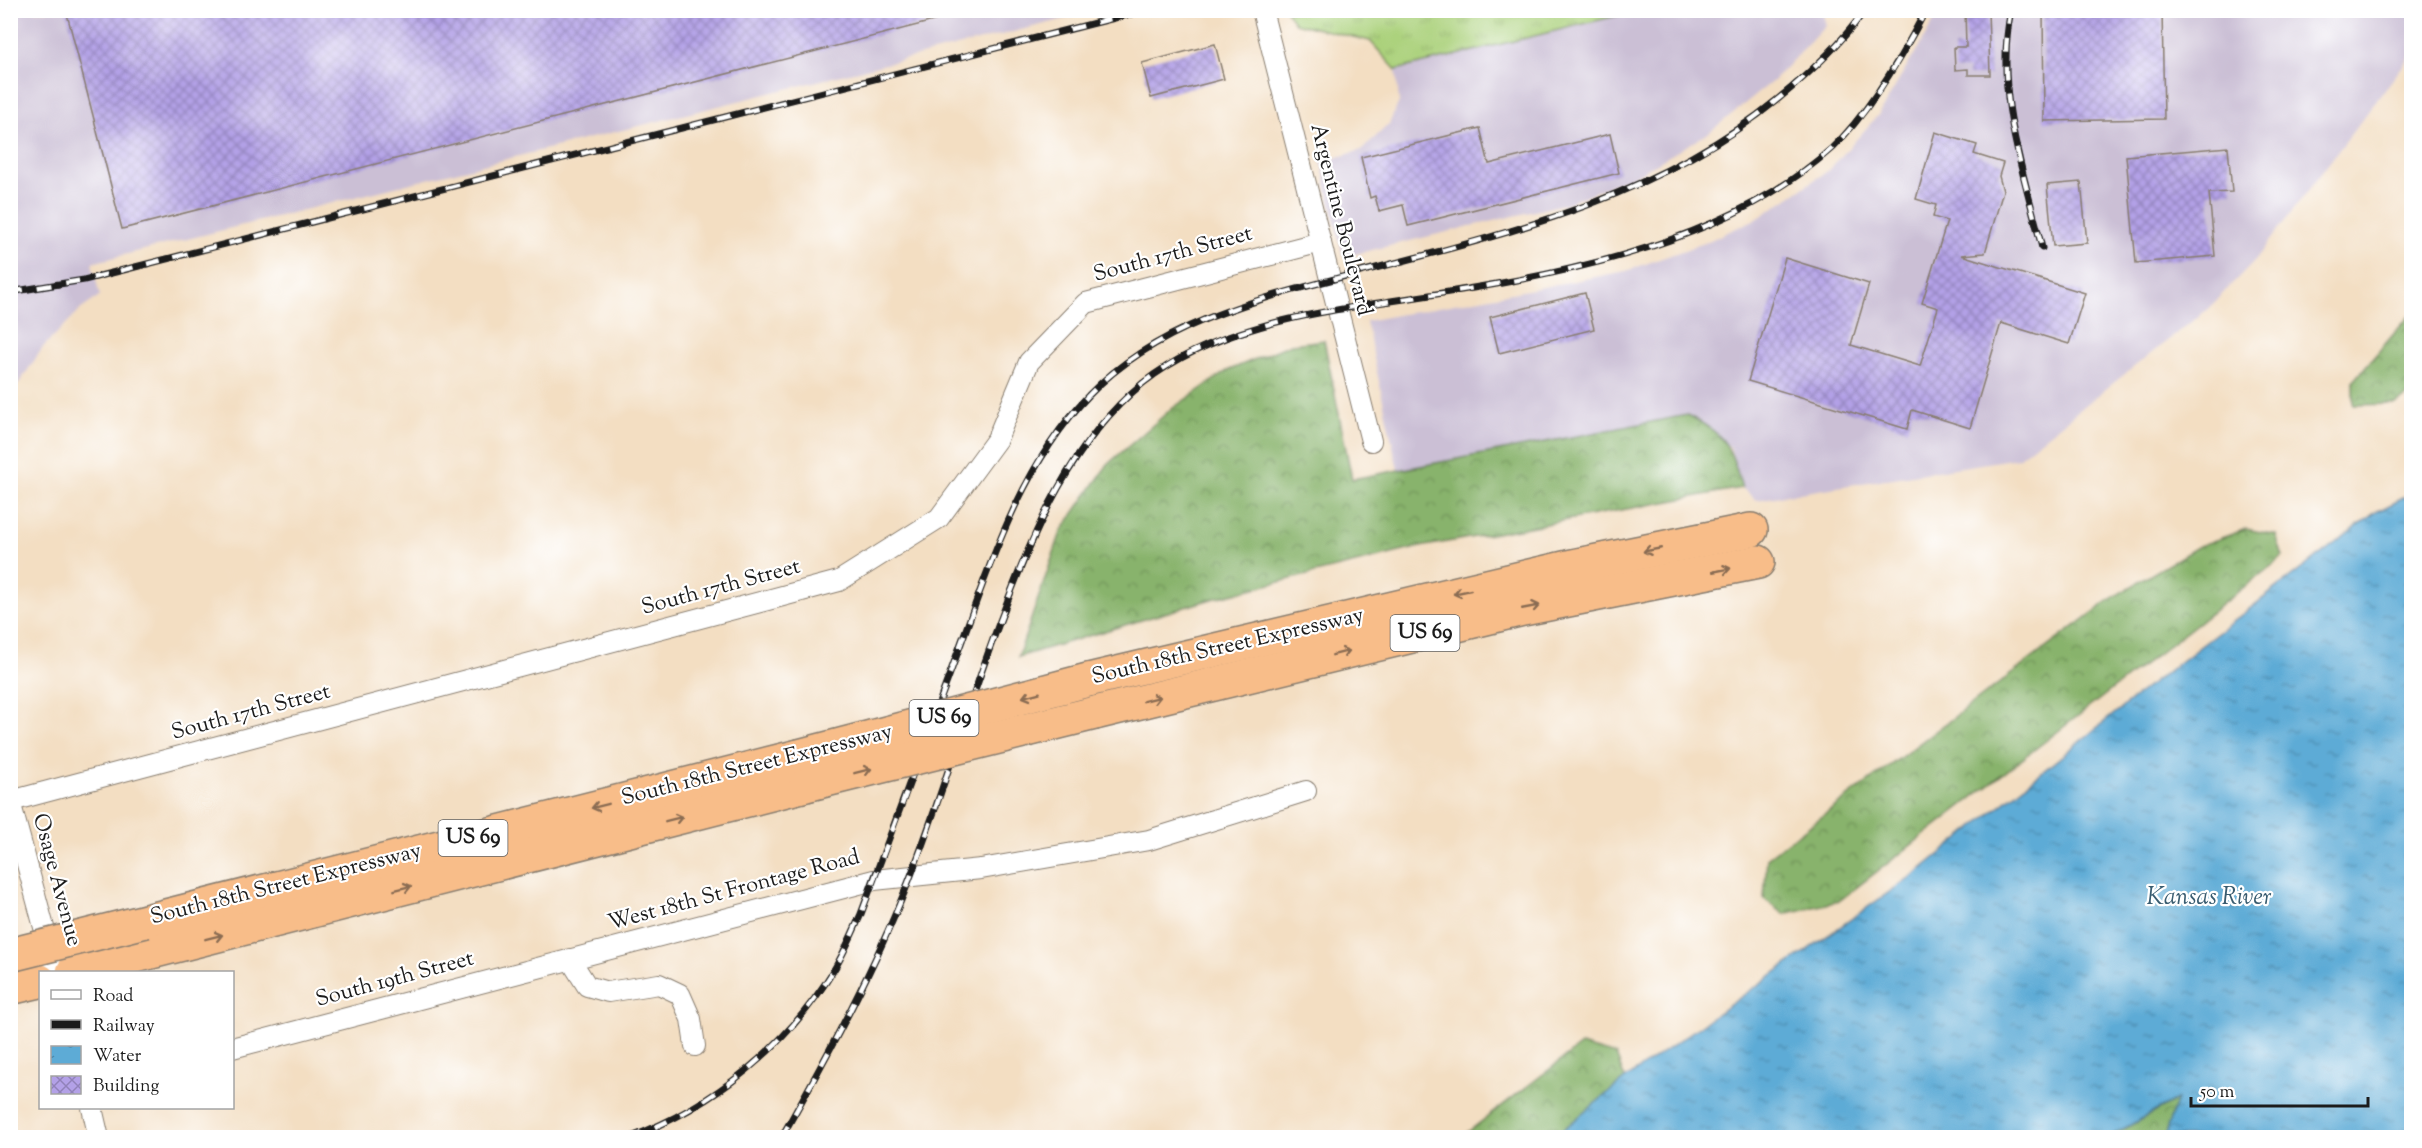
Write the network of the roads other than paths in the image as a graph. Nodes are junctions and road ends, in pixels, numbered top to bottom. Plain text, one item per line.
1 (1262, 10) edge
2 (1321, 242) junction
3 (1371, 441) dead end
4 (1750, 530) dead end
5 (1758, 562) dead end
6 (803, 771) junction
7 (1306, 791) dead end
8 (11, 801) edge
9 (10, 955) edge
10 (570, 959) junction
11 (56, 971) edge
12 (77, 971) edge
13 (39, 981) edge
14 (10, 988) edge
15 (695, 1046) dead end
16 (234, 1047) edge
17 (92, 1109) edge
18 (99, 1137) edge

1 - 2 street, Argentine Boulevard
2 - 3 street, Argentine Boulevard
2 - 8 street, South 17th Street
4 -> 6 highway, South 18th Street Expressway / US 69, bridge
6 -> 5 highway, South 18th Street Expressway / US 69, bridge
6 -> 9 highway, South 18th Street Expressway / US 69, bridge
12 -> 6 highway, South 18th Street Expressway / US 69
7 - 10 street, West 18th St Frontage Road
8 - 11 street, Osage Avenue
10 - 15 street
10 - 16 street, South 19th Street
13 - 14 highway
17 - 18 street

